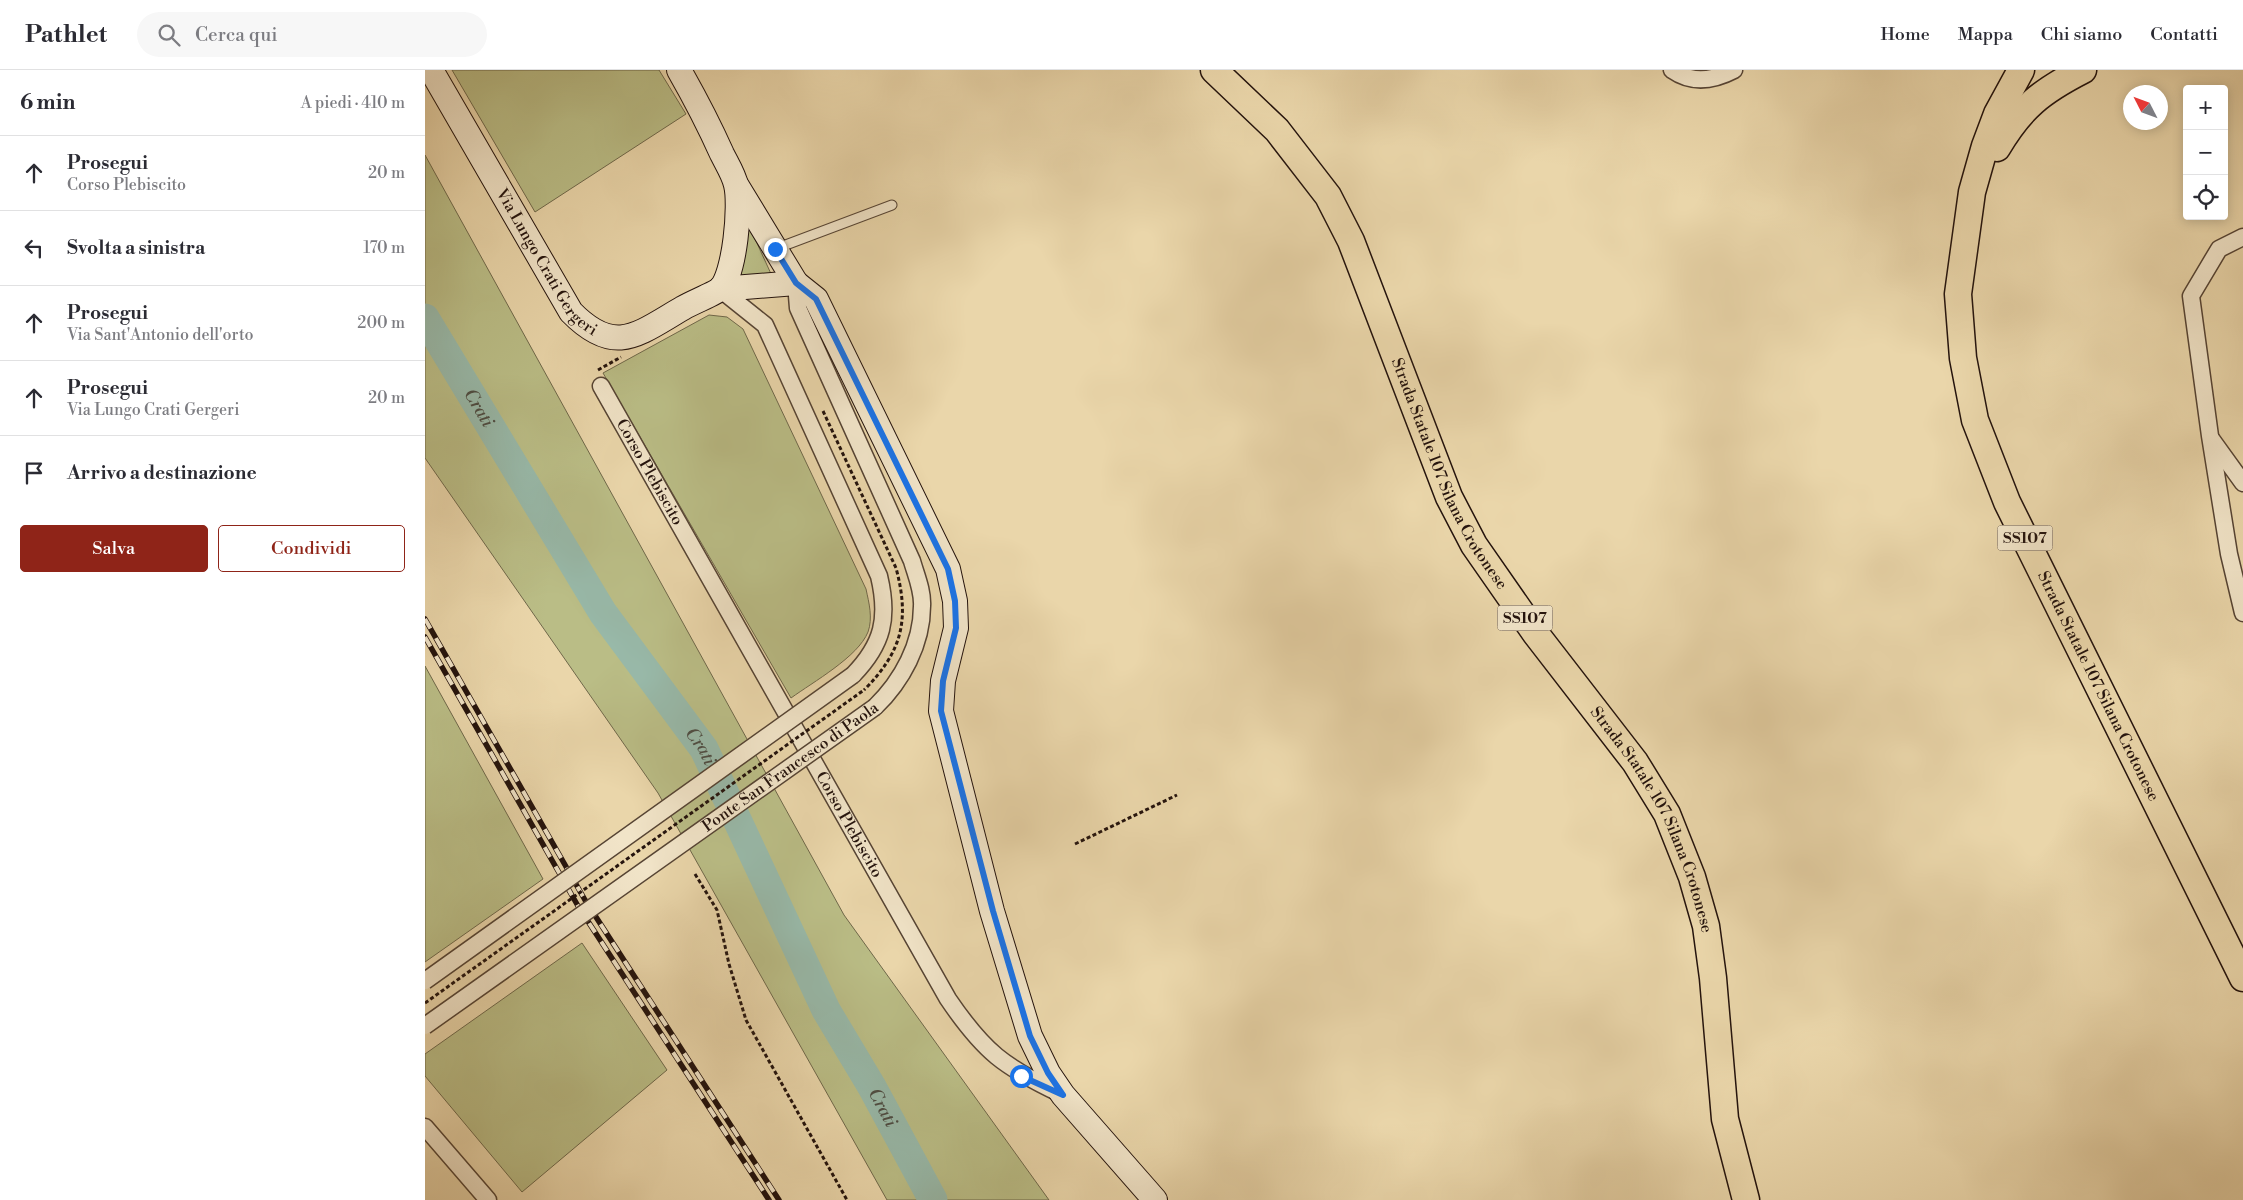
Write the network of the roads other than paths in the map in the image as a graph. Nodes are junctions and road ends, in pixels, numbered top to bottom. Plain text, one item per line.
1 (431, 70) edge
2 (679, 70) edge
3 (1214, 70) edge
4 (1672, 70) edge
5 (1735, 70) edge
6 (2021, 70) edge
7 (2083, 70) edge
8 (737, 186) junction
9 (1972, 192) junction
10 (892, 205) dead end
11 (2243, 237) edge
12 (775, 249) junction
13 (796, 283) junction
14 (721, 289) junction
15 (601, 386) dead end
16 (2209, 436) junction
17 (2243, 483) edge
18 (2236, 552) edge
19 (2243, 613) edge
20 (2243, 978) edge
21 (425, 981) edge
22 (425, 1026) edge
23 (1063, 1095) junction
24 (425, 1127) edge
25 (488, 1200) edge
26 (1155, 1200) edge
27 (1746, 1200) edge

1 - 14 street, Via Lungo Crati Gergeri
2 - 8 street
3 - 27 main road, Strada Statale 107 Silana Crotonese / SS107
4 - 5 street
6 - 9 main road, Strada Statale 107 Silana Crotonese / SS107
7 - 9 main road
8 - 12 street
8 - 14 street
9 - 20 main road, Strada Statale 107 Silana Crotonese / SS107
10 - 12 lane
11 - 16 street
12 - 13 street
13 - 14 street, Via Lungo Crati Gergeri
13 - 22 street, Ponte San Francesco di Paola, bridge
13 - 23 street
14 - 21 street, bridge
15 - 23 street, Corso Plebiscito
16 - 17 street
16 - 18 street
18 - 19 street
23 - 26 street
24 - 25 street

